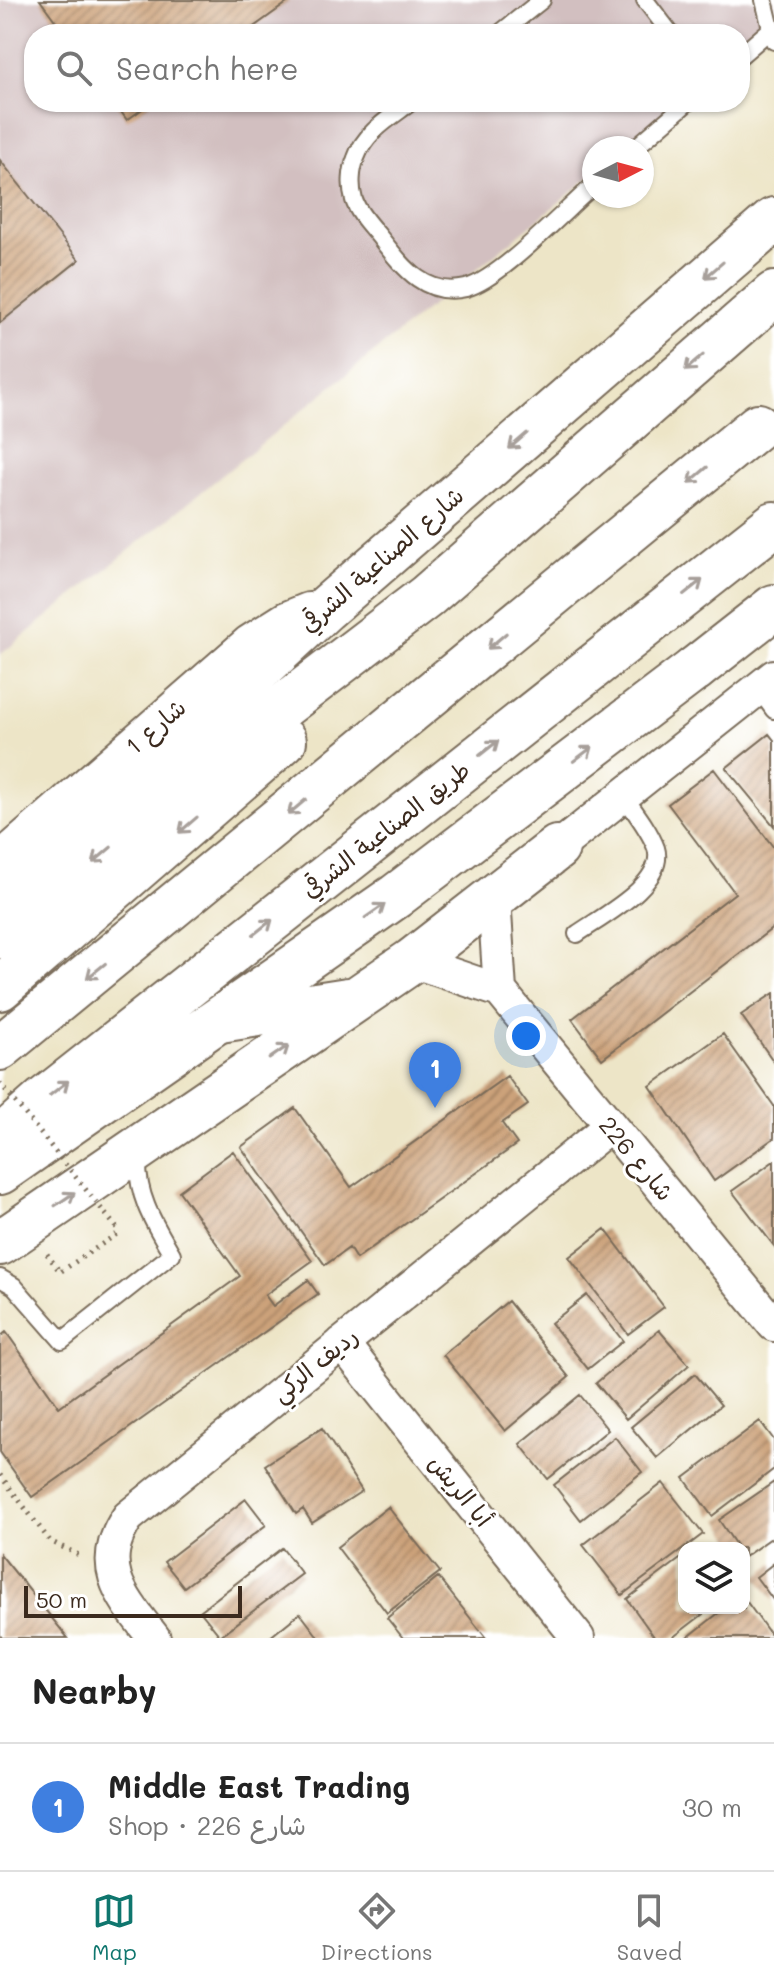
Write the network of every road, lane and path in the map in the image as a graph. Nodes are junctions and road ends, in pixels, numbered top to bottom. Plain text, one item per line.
1 (542, 0) edge
2 (645, 0) edge
3 (764, 0) edge
4 (512, 24) edge
5 (663, 24) edge
6 (772, 36) edge
7 (750, 50) edge
8 (398, 112) edge
9 (676, 112) edge
10 (649, 136) edge
11 (582, 195) edge
12 (774, 220) edge
13 (774, 294) edge
14 (758, 426) dead end
15 (774, 524) edge
16 (426, 597) junction
17 (774, 607) edge
18 (325, 609) junction
19 (769, 691) edge
20 (623, 795) junction
21 (557, 848) joint
22 (0, 864) edge
23 (494, 897) junction
24 (0, 910) edge
25 (577, 934) dead end
26 (0, 936) edge
27 (412, 961) junction
28 (0, 988) edge
29 (500, 991) junction
30 (357, 999) junction
31 (220, 1020) junction
32 (0, 1048) edge
33 (0, 1083) edge
34 (609, 1127) junction
35 (0, 1139) edge
36 (138, 1150) junction
37 (0, 1172) edge
38 (106, 1203) dead end
39 (94, 1213) dead end
40 (58, 1242) dead end
41 (0, 1243) edge
42 (0, 1278) edge
43 (774, 1325) edge
44 (342, 1343) junction
45 (0, 1475) edge
46 (112, 1559) junction
47 (154, 1638) edge
48 (578, 1638) edge

1 - 4 lane
2 - 5 lane
3 - 6 lane
6 - 7 lane
8 - 11 lane
9 - 10 lane
12 -> 18 main road, شارع الصناعية الشرقي
13 -> 16 main road
14 -> 32 main road
35 -> 15 main road, طريق الصناعية الشرقي
16 -> 26 main road
16 -> 28 main road
31 -> 17 main road
18 - 22 street, شارع 1
18 - 24 main road, شارع الصناعية الشرقي
19 - 20 street
20 - 21 street
20 - 25 lane
21 - 23 main road
23 - 27 main road
23 - 29 street
27 - 29 street
27 - 30 main road
29 - 34 street, شارع 226
30 - 31 main road
36 -> 30 main road
31 - 37 main road
33 - 40 path, bridge
34 - 43 street, شارع 226
34 - 44 street, رديف الركي
41 -> 36 main road
36 - 42 lane
38 - 39 path
44 - 46 street, رديف الركي
44 - 48 street, أبا الريش
45 - 46 path
46 - 47 street

